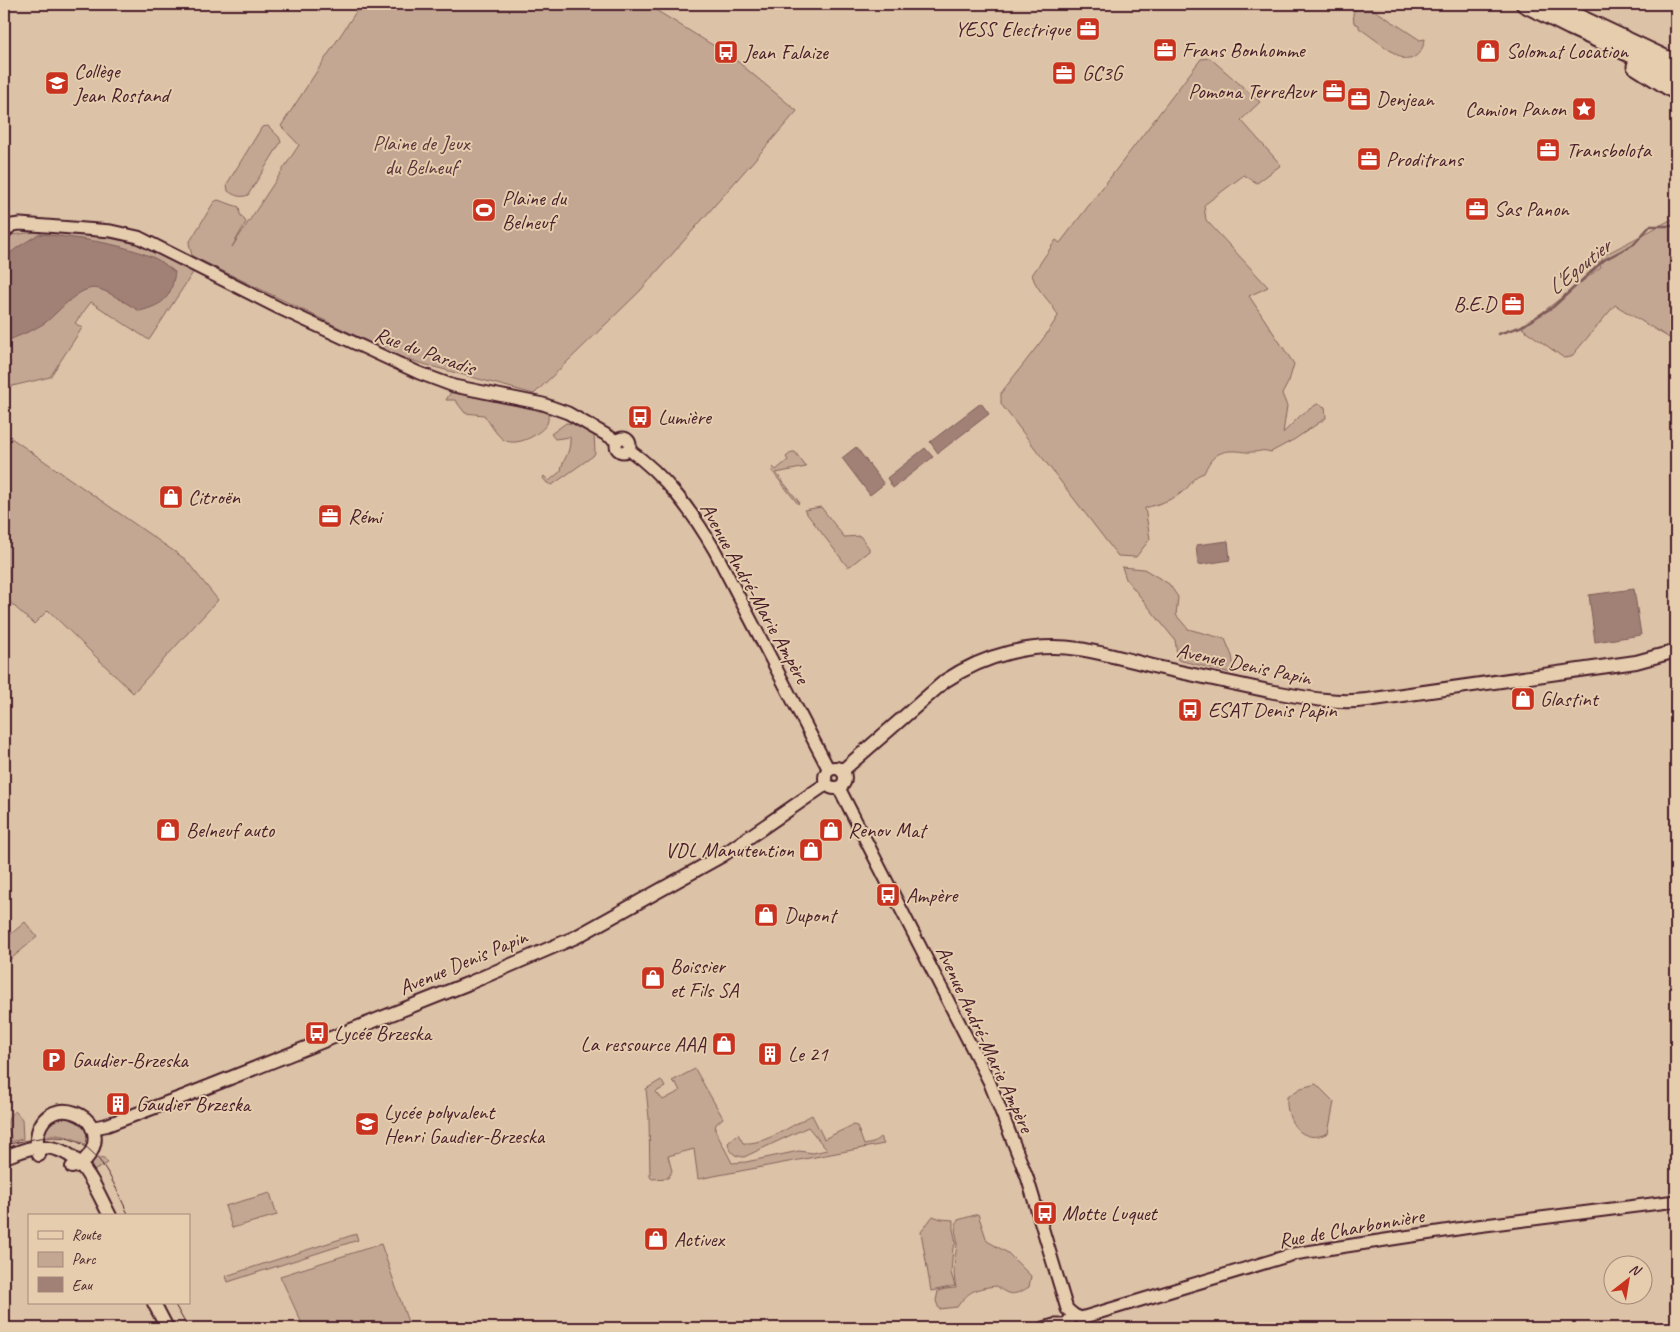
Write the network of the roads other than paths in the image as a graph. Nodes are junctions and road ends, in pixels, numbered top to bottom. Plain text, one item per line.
1 (1524, 4) edge
2 (1551, 4) edge
3 (1561, 4) edge
4 (1570, 27) junction
5 (1676, 51) edge
6 (1676, 63) edge
7 (1676, 75) edge
8 (1676, 92) edge
9 (8, 229) edge
10 (617, 441) joint
11 (1676, 651) edge
12 (830, 770) junction
13 (842, 771) junction
14 (826, 784) junction
15 (839, 788) junction
16 (92, 1128) junction
17 (38, 1151) junction
18 (4, 1158) edge
19 (76, 1165) junction
20 (1676, 1201) edge
21 (104, 1214) edge
22 (109, 1214) edge
23 (150, 1304) edge
24 (155, 1304) edge
25 (1074, 1315) junction
26 (162, 1328) edge
27 (167, 1328) edge
28 (1044, 1328) edge

1 - 4 highway
2 - 6 highway
3 - 5 highway
4 - 7 highway
4 - 8 highway
9 - 10 street, Rue du Paradis
10 - 12 street, Avenue André-Marie Ampère
11 - 13 main road, Avenue Denis Papin
12 - 13 main road
12 - 14 main road
13 - 15 main road
14 - 15 main road
14 - 16 main road, Avenue Denis Papin
15 - 25 street, Avenue André-Marie Ampère
16 - 17 main road
16 - 19 main road
17 - 18 main road
17 - 19 main road
19 - 21 main road
19 - 22 main road
20 - 25 street, Rue de Charbonnière
23 - 26 main road
24 - 27 main road
25 - 28 street, Rue de Charbonnière

